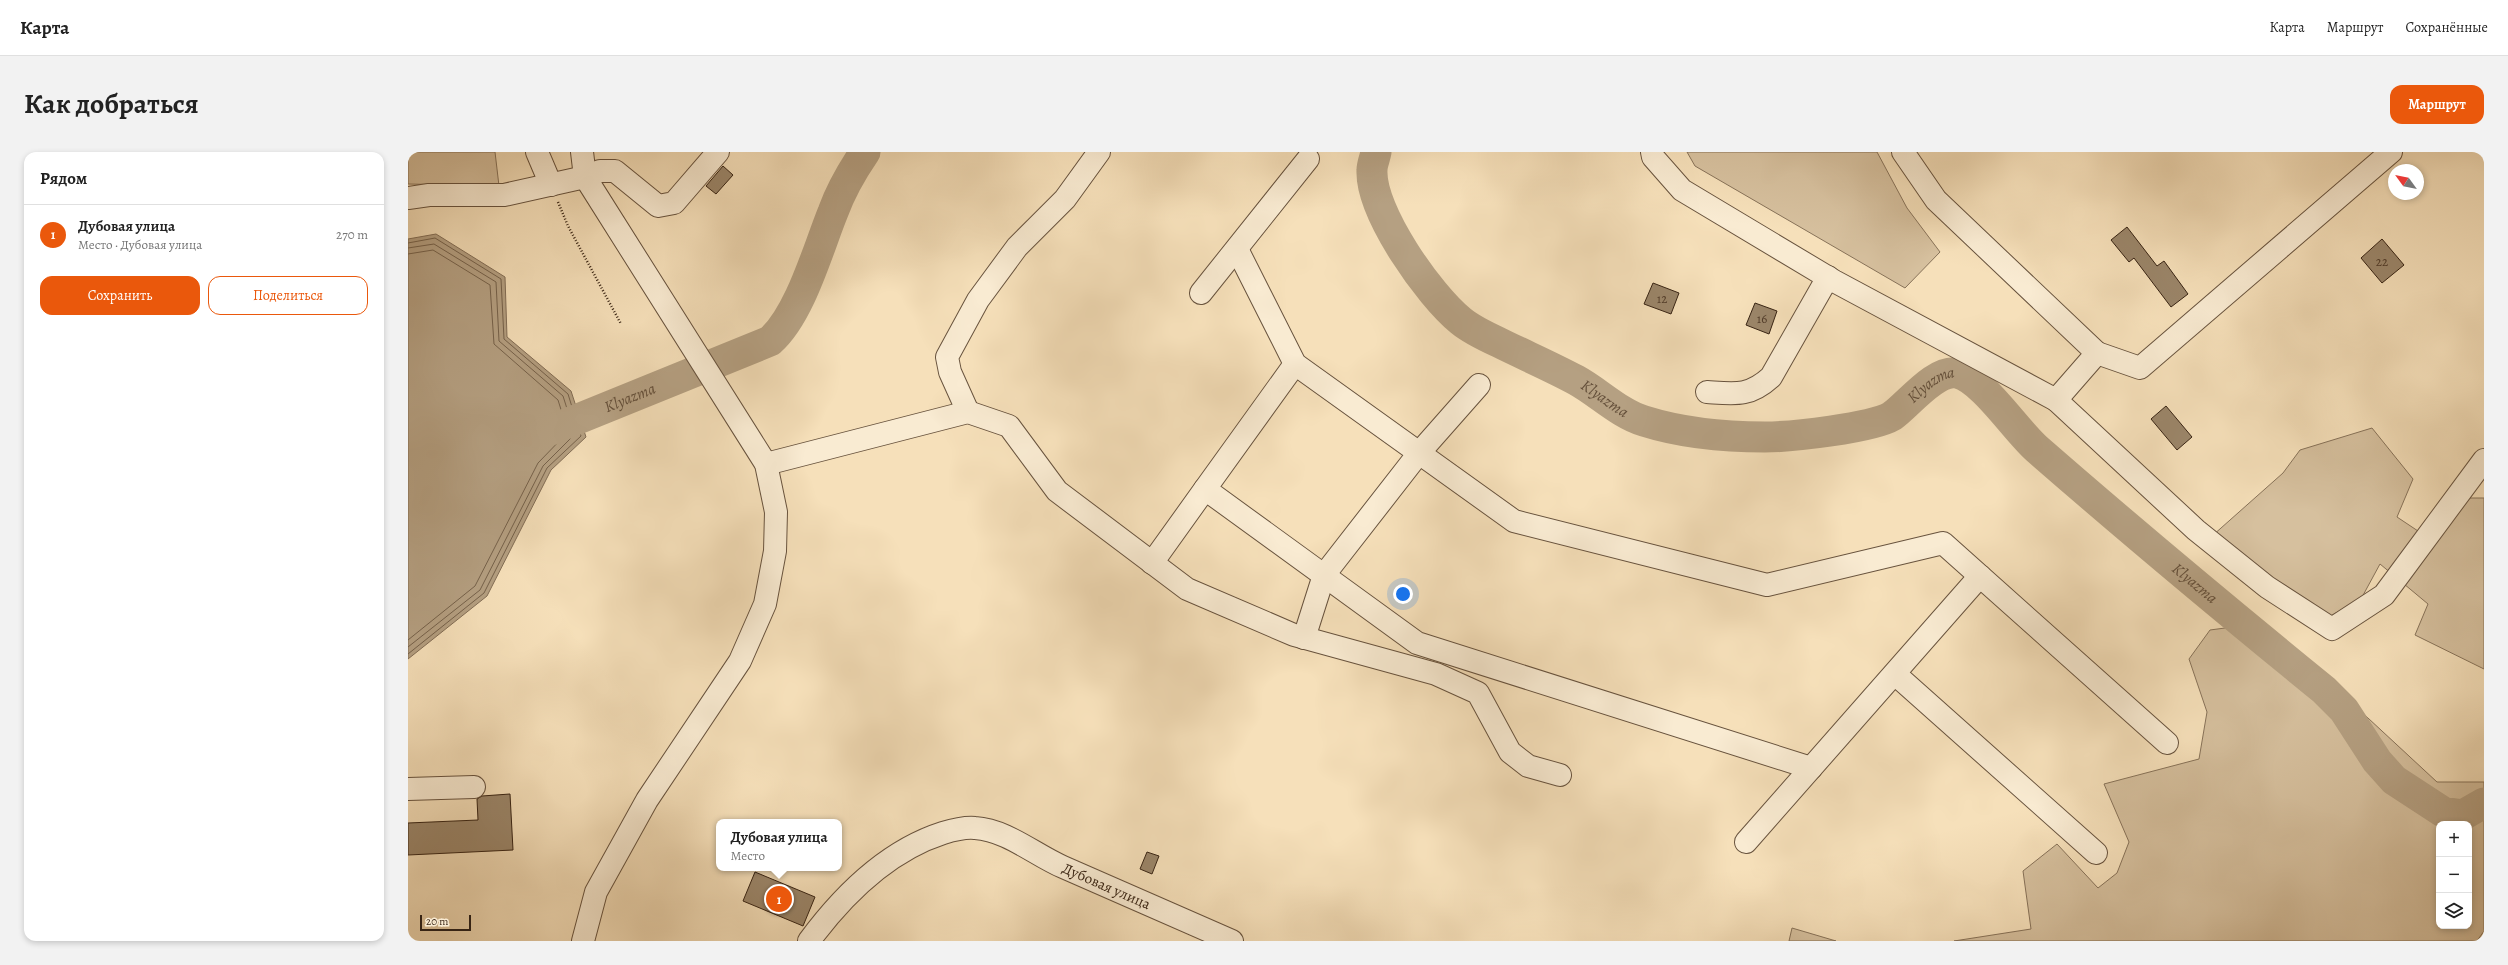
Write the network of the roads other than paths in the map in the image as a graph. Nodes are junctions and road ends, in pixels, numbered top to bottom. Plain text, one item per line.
1 (538, 152) edge
2 (582, 152) edge
3 (718, 152) edge
4 (1099, 152) edge
5 (1652, 152) edge
6 (1903, 152) edge
7 (2391, 152) edge
8 (1308, 159) dead end
9 (585, 177) junction
10 (551, 185) junction
11 (408, 198) edge
12 (1236, 249) junction
13 (1828, 277) junction
14 (1201, 294) dead end
15 (2097, 353) junction
16 (1295, 364) junction
17 (1479, 385) dead end
18 (1707, 392) dead end
19 (2056, 400) junction
20 (968, 412) junction
21 (1419, 453) junction
22 (2484, 460) edge
23 (766, 464) junction
24 (1205, 489) junction
25 (1152, 563) junction
26 (1324, 575) junction
27 (1980, 576) junction
28 (1304, 638) junction
29 (1895, 674) junction
30 (2167, 742) dead end
31 (1811, 768) junction
32 (1560, 775) dead end
33 (474, 787) dead end
34 (408, 789) edge
35 (1746, 842) dead end
36 (2096, 853) dead end
37 (583, 941) edge
38 (809, 941) edge
39 (1232, 941) edge

1 - 10 street
2 - 9 street
3 - 9 street
4 - 20 street
5 - 13 street
6 - 15 street
7 - 15 street
8 - 12 street
9 - 10 street
9 - 23 street
10 - 11 street
12 - 14 street
12 - 16 street
13 - 18 street
13 - 19 street
15 - 19 street
16 - 21 street
16 - 24 street
17 - 21 street
19 - 22 street
20 - 23 street
20 - 25 street
21 - 26 street
21 - 27 street
23 - 37 street
24 - 25 street
24 - 26 street
25 - 28 street
26 - 28 street
26 - 31 street
27 - 29 street
27 - 30 street
28 - 32 street
29 - 31 street
29 - 36 street
31 - 35 street
33 - 34 street
38 - 39 street, Дубовая улица

